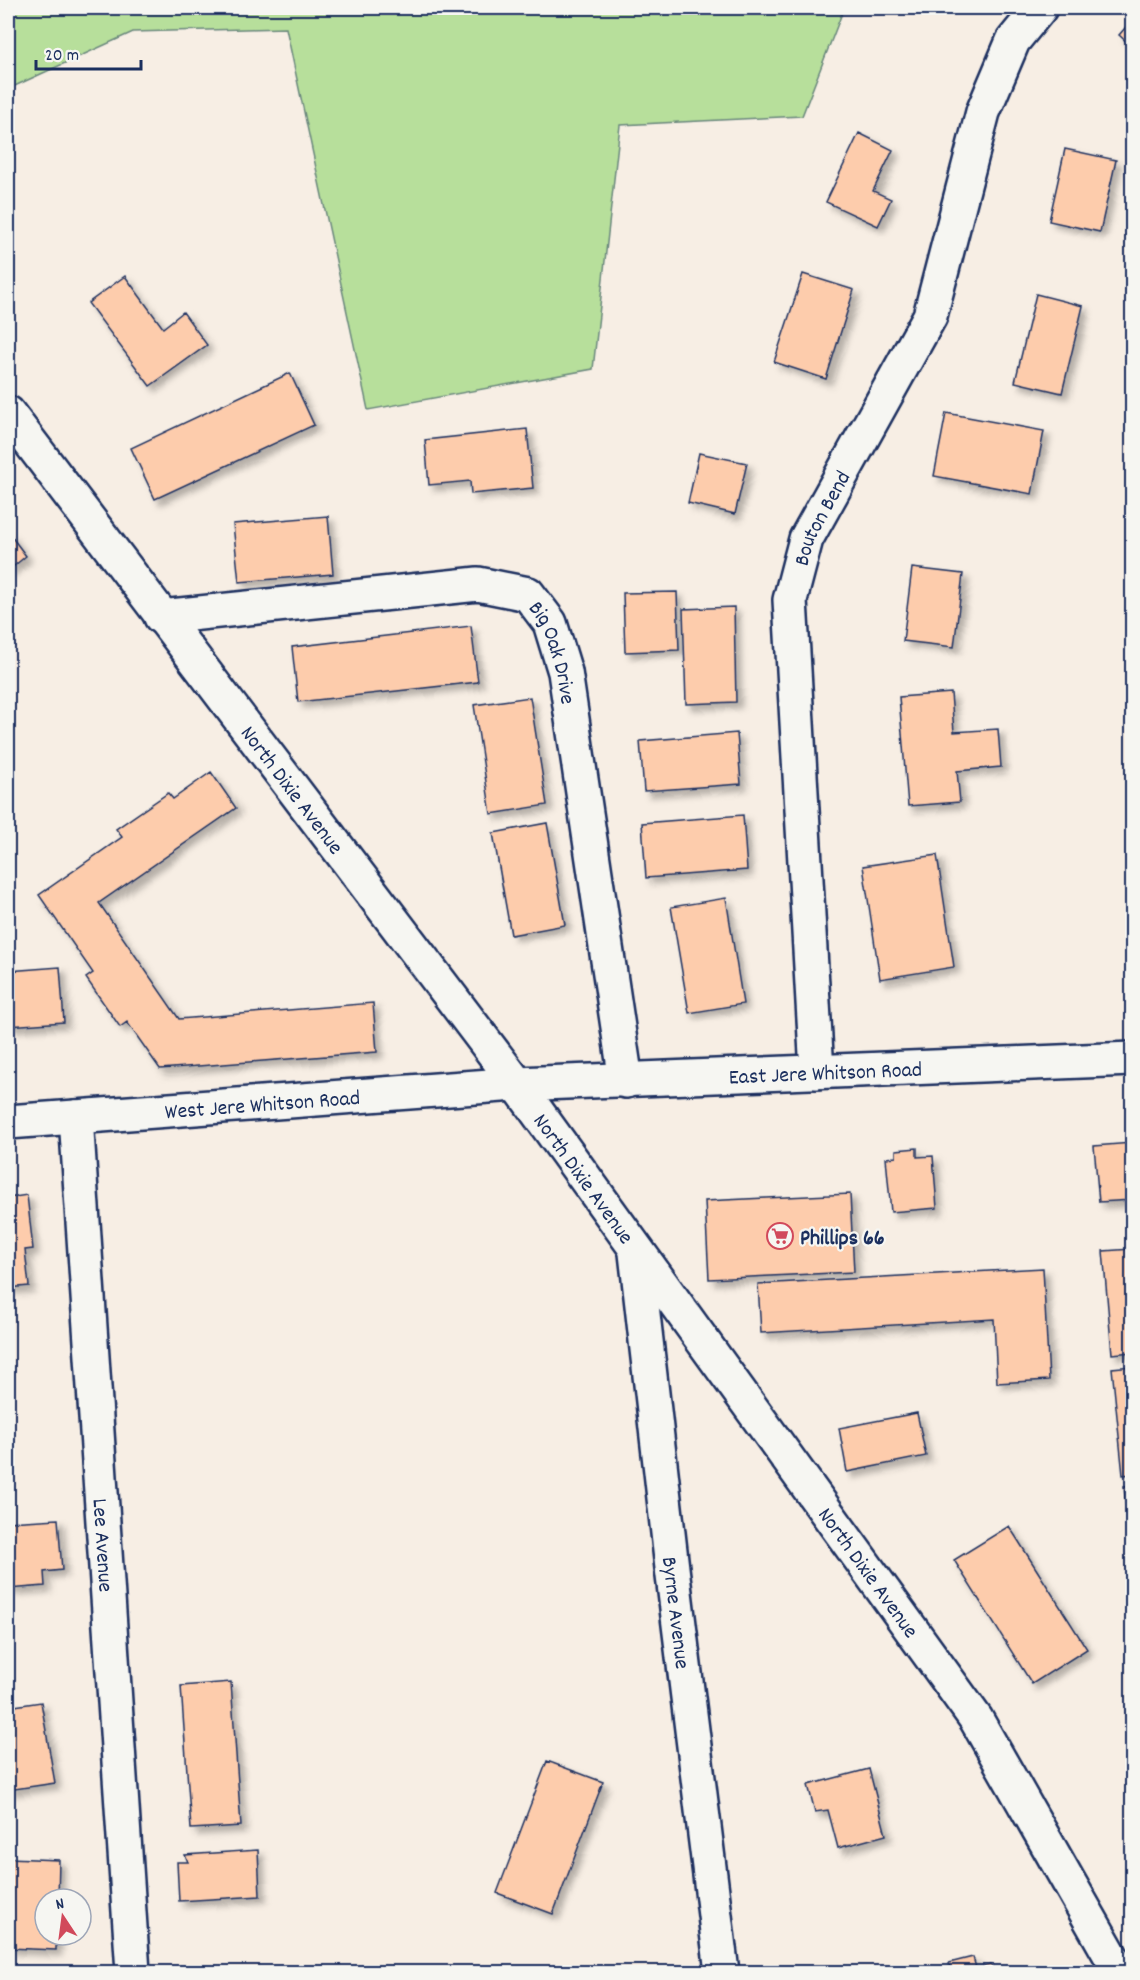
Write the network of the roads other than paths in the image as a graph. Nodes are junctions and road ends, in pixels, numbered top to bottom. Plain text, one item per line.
1 (1040, 8) edge
2 (8, 413) edge
3 (161, 616) junction
4 (1132, 1059) edge
5 (817, 1072) junction
6 (626, 1081) junction
7 (517, 1084) junction
8 (76, 1117) junction
9 (8, 1122) edge
10 (636, 1251) junction
11 (133, 1972) edge
12 (722, 1972) edge
13 (1120, 1972) edge

1 - 5 street, Bouton Bend
2 - 3 street, North Dixie Avenue
3 - 6 street, Big Oak Drive
3 - 7 street, North Dixie Avenue
4 - 5 street, East Jere Whitson Road
5 - 6 street, East Jere Whitson Road
6 - 7 street, East Jere Whitson Road
7 - 8 street, West Jere Whitson Road
7 - 10 street, North Dixie Avenue
8 - 9 street, West Jere Whitson Road
8 - 11 street, Lee Avenue
10 - 12 street, Byrne Avenue
10 - 13 street, North Dixie Avenue

